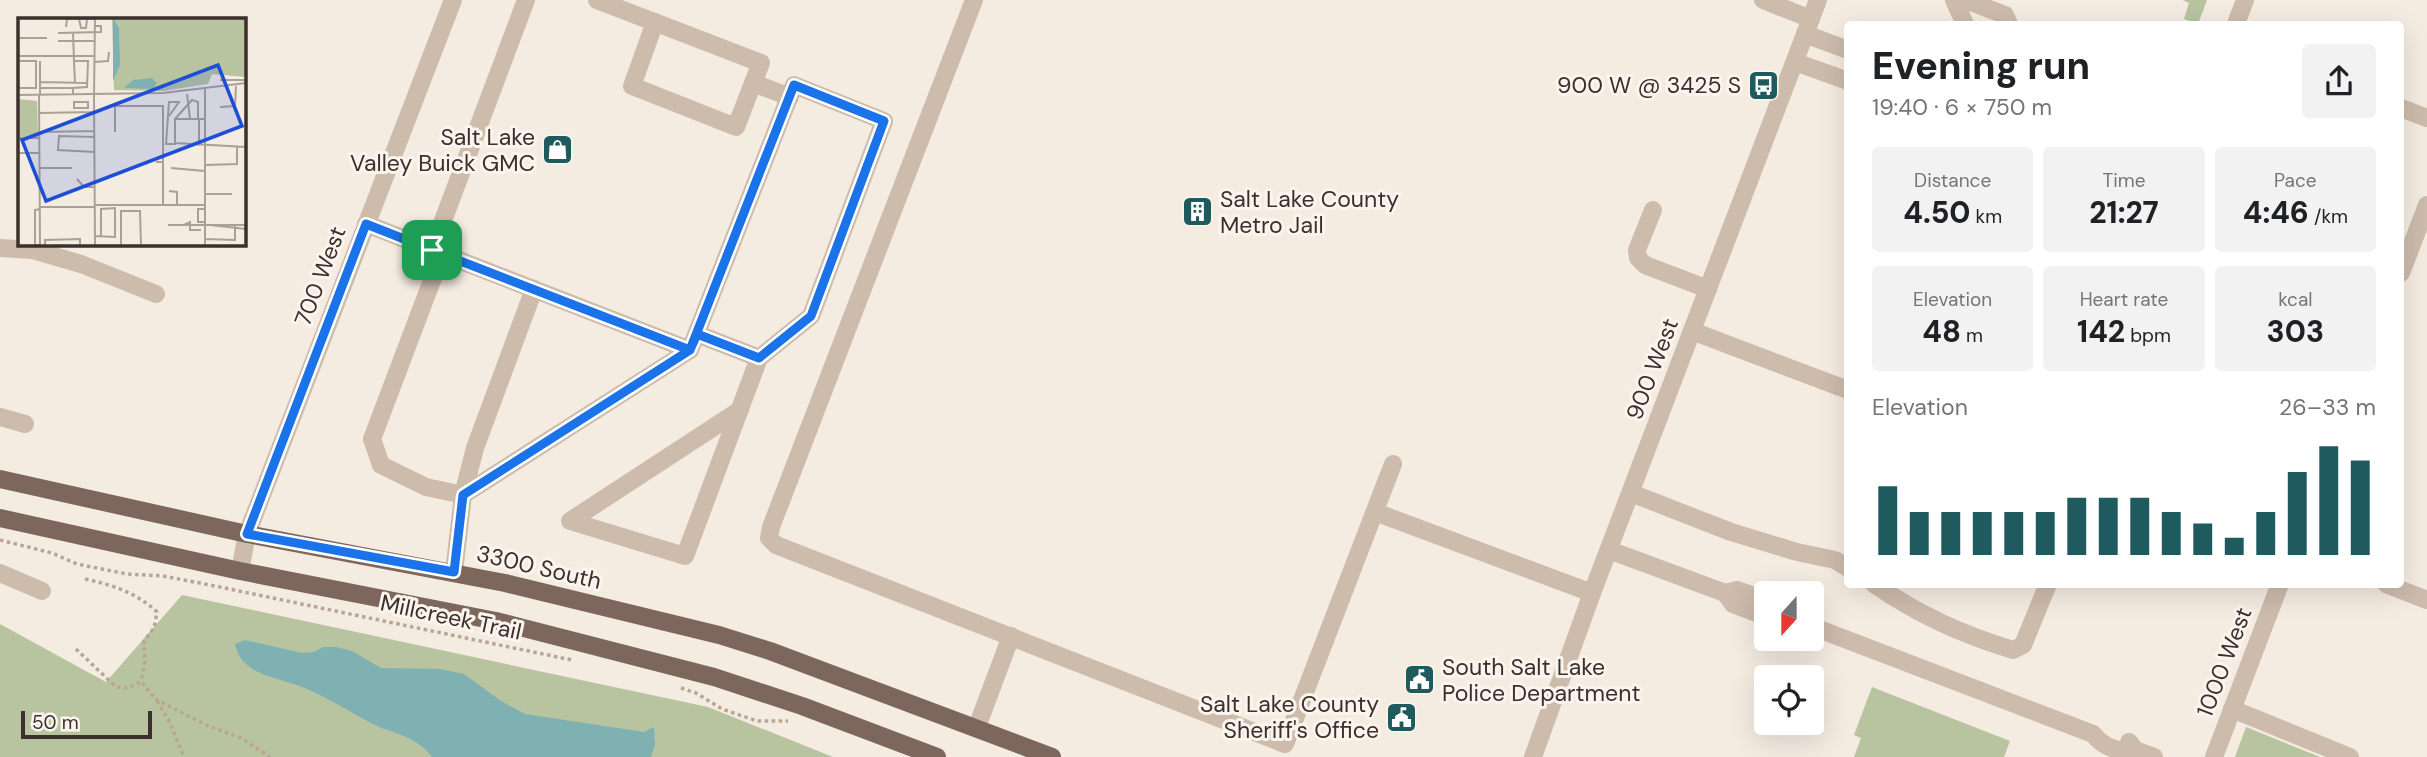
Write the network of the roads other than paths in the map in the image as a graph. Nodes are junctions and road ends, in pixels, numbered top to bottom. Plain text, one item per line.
1 (453, 0) edge
2 (526, 0) edge
3 (597, 0) edge
4 (974, 0) edge
5 (1763, 0) edge
6 (1818, 0) edge
7 (1954, 0) edge
8 (1966, 0) edge
9 (2245, 0) edge
10 (1964, 21) edge
11 (2008, 21) edge
12 (2237, 21) edge
13 (655, 22) junction
14 (1808, 26) junction
15 (1844, 48) edge
16 (1795, 62) junction
17 (1844, 80) edge
18 (753, 83) junction
19 (790, 97) junction
20 (2404, 109) edge
21 (2427, 118) edge
22 (2427, 205) edge
23 (1653, 210) dead end
24 (366, 224) junction
25 (0, 248) edge
26 (437, 252) junction
27 (2404, 265) edge
28 (534, 289) junction
29 (1709, 289) junction
30 (156, 294) dead end
31 (1692, 331) junction
32 (693, 342) junction
33 (759, 358) junction
34 (1844, 388) edge
35 (740, 410) junction
36 (0, 417) edge
37 (25, 425) dead end
38 (1393, 464) dead end
39 (0, 479) edge
40 (1631, 493) junction
41 (463, 495) junction
42 (1375, 512) junction
43 (0, 518) edge
44 (247, 534) junction
45 (1609, 550) junction
46 (1844, 560) edge
47 (240, 571) junction
48 (454, 572) junction
49 (0, 573) edge
50 (1880, 588) edge
51 (2046, 588) edge
52 (2278, 588) edge
53 (2396, 588) edge
54 (42, 590) dead end
55 (1592, 593) junction
56 (1725, 593) junction
57 (1754, 596) edge
58 (2427, 600) edge
59 (1754, 612) edge
60 (1824, 631) edge
61 (1011, 636) junction
62 (2232, 709) junction
63 (977, 727) junction
64 (937, 757) edge
65 (1052, 757) edge
66 (1533, 757) edge
67 (2154, 757) edge
68 (2214, 757) edge
69 (2350, 757) edge

1 - 24 street, 700 West
2 - 26 street
3 - 13 street
4 - 61 street
5 - 14 street
6 - 14 street, 900 West
7 - 10 street
8 - 11 street
9 - 12 street
13 - 18 street
13 - 18 street
14 - 15 street
14 - 16 street, 900 West
16 - 17 street
16 - 29 street, 900 West
18 - 19 street
19 - 32 street
19 - 33 street
20 - 21 street
22 - 27 street
23 - 29 street
24 - 26 street
24 - 44 street, 700 West
25 - 30 street
26 - 28 street
26 - 41 street
28 - 32 street
28 - 41 street
29 - 31 street, 900 West
31 - 34 street
31 - 40 street, 900 West
32 - 33 street
32 - 41 street
33 - 35 street
35 - 35 street
36 - 37 street
38 - 42 street
39 - 44 main road, 3300 South
40 - 45 street, 900 West
40 - 46 street
41 - 48 street
42 - 55 street
42 - 61 street
43 - 47 main road
44 - 47 street, 700 West
44 - 48 main road, 3300 South
45 - 55 street, 900 West
45 - 56 street
47 - 64 main road
48 - 63 main road, 3300 South
49 - 54 street
50 - 51 street
52 - 62 street, 1000 West
53 - 58 street
55 - 66 street, 900 West
56 - 57 street
56 - 59 street
60 - 67 street
61 - 63 street
62 - 68 street, 1000 West
62 - 69 street
63 - 65 main road, 3300 South

